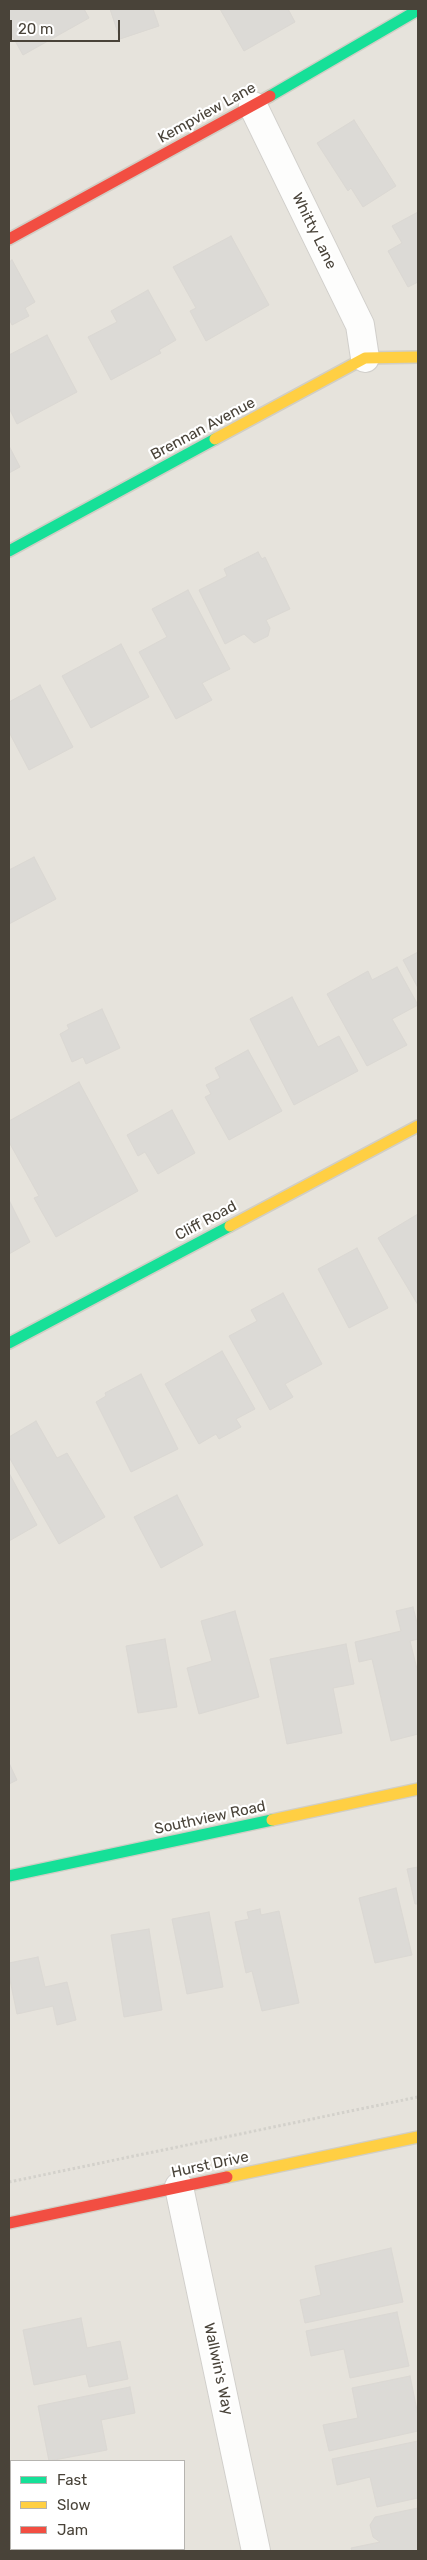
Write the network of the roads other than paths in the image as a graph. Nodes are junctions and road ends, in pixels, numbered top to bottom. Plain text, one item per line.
1 (418, 10) edge
2 (253, 106) junction
3 (9, 240) edge
4 (418, 357) edge
5 (365, 358) junction
6 (9, 551) edge
7 (418, 1126) edge
8 (9, 1343) edge
9 (418, 1789) edge
10 (9, 1876) edge
11 (418, 2137) edge
12 (179, 2187) junction
13 (9, 2223) edge
14 (256, 2551) edge

1 - 2 street, Kempview Lane
2 - 3 street, Kempview Lane
2 - 5 street, Whitty Lane
4 - 5 street, Brennan Avenue
5 - 6 street, Brennan Avenue
7 - 8 street, Cliff Road
9 - 10 street, Southview Road
11 - 12 street, Hurst Drive
12 - 13 street, Hurst Drive
12 - 14 street, Wallwin's Way

